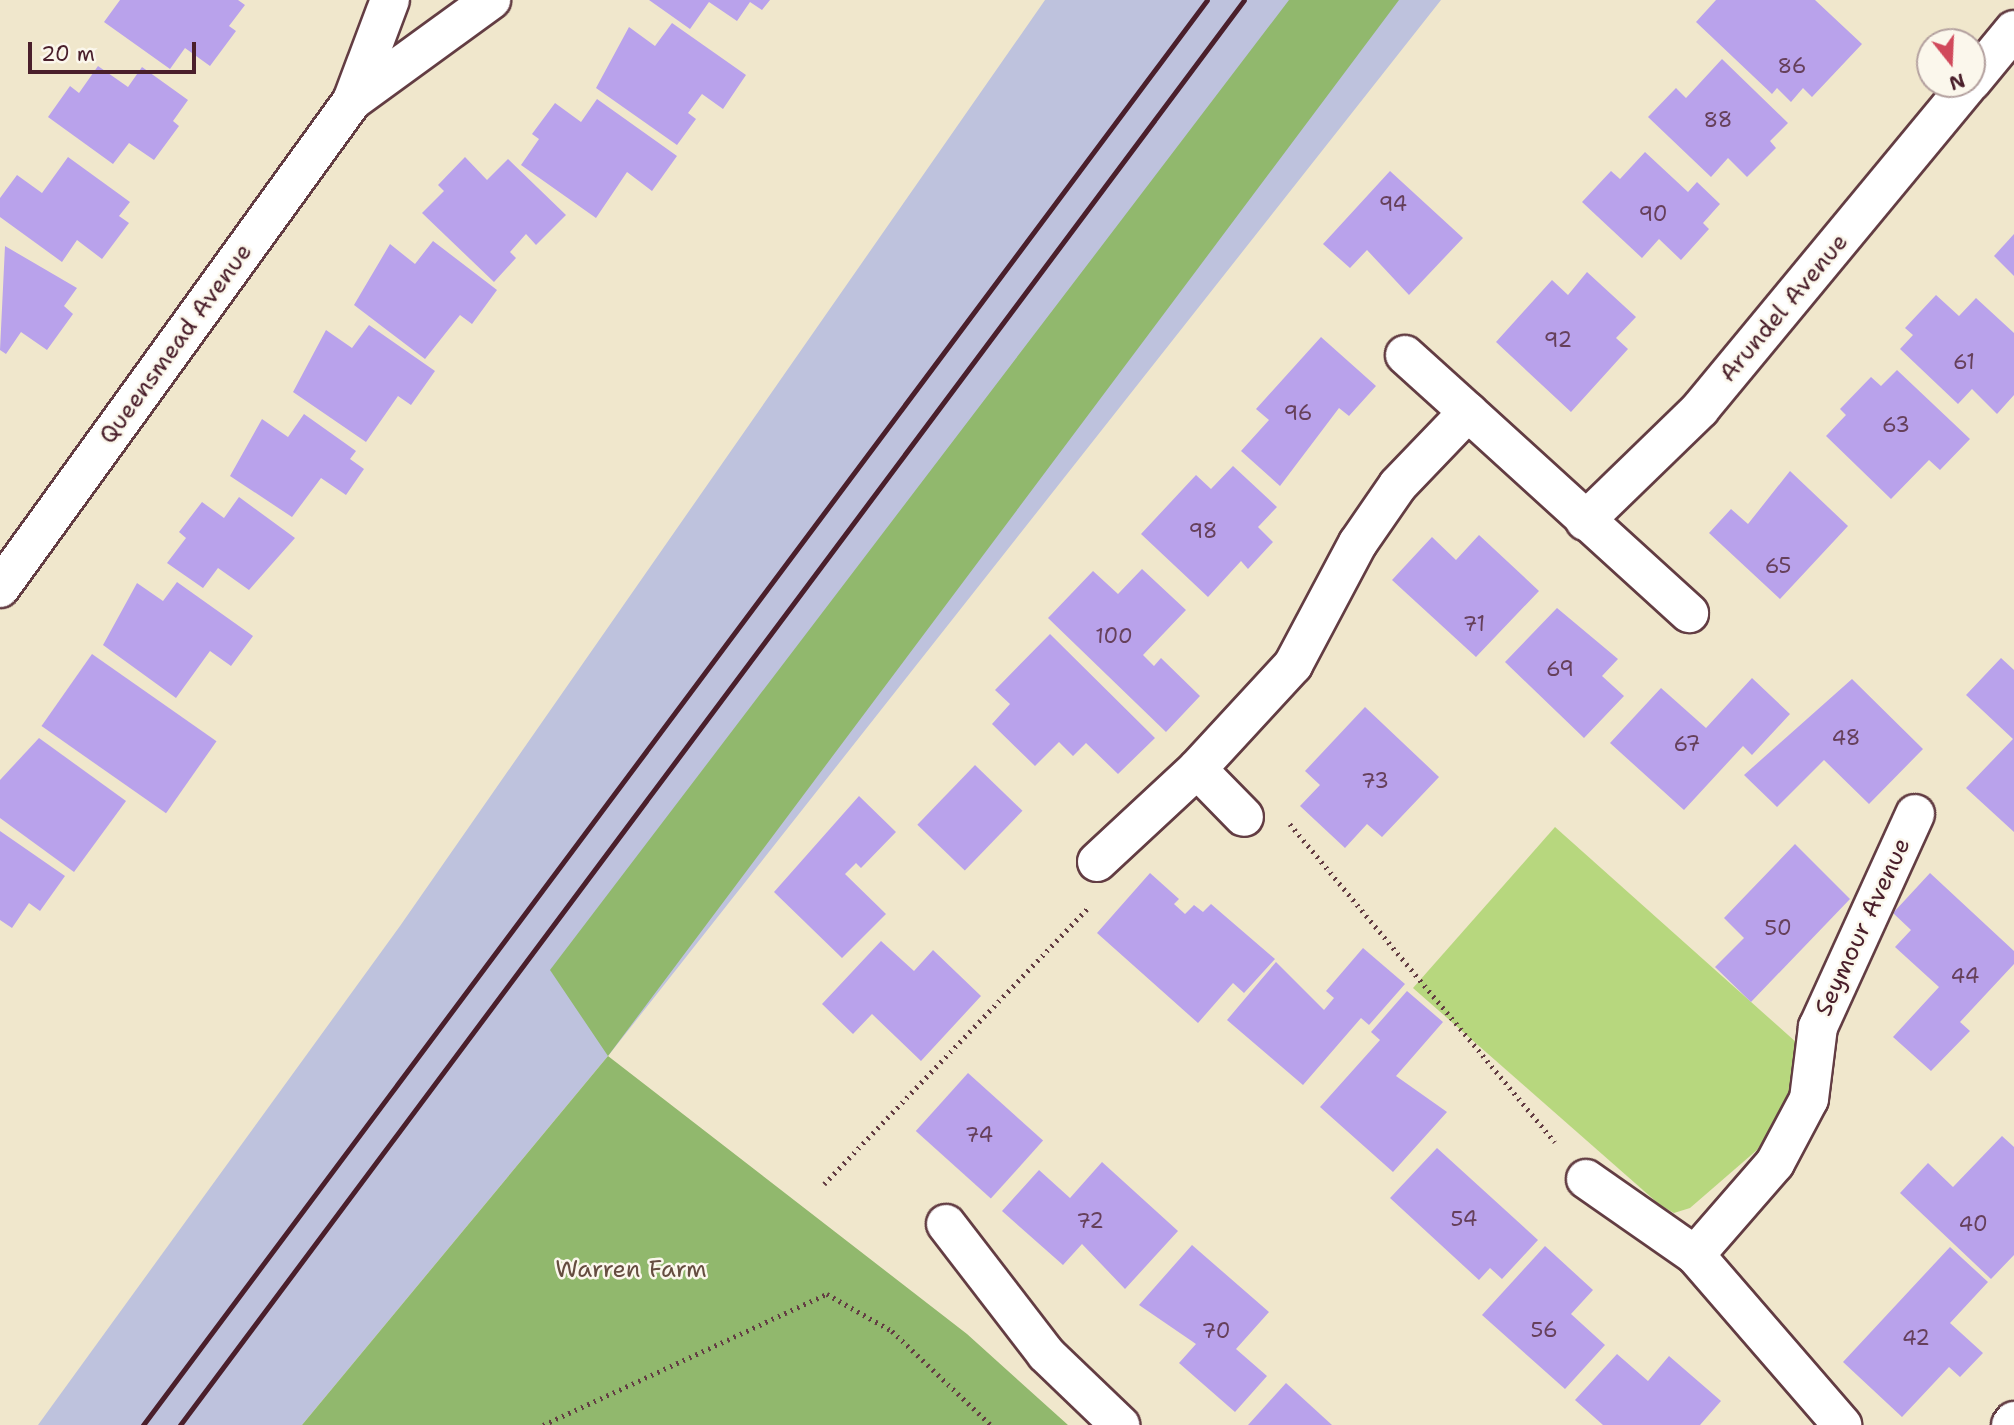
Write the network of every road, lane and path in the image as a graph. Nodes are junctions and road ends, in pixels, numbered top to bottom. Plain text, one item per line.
1 (390, 0) edge
2 (491, 0) edge
3 (2014, 30) edge
4 (1986, 64) edge
5 (1958, 98) edge
6 (352, 101) junction
7 (1405, 355) dead end
8 (1468, 412) junction
9 (1585, 521) junction
10 (0, 588) edge
11 (1689, 612) dead end
12 (1197, 769) junction
13 (1915, 814) dead end
14 (1244, 817) joint
15 (1097, 862) joint
16 (1586, 1179) joint
17 (824, 1184) dead end
18 (946, 1224) dead end
19 (1695, 1255) junction
20 (543, 1425) edge
21 (991, 1425) edge
22 (1120, 1425) edge
23 (1842, 1425) edge

1 - 6 street, Queensmead Avenue
2 - 6 street, Queensmead Avenue
3 - 4 street, Arundel Avenue
5 - 9 street, Arundel Avenue
6 - 10 street, Queensmead Avenue
7 - 8 street
8 - 9 street
8 - 12 street
9 - 11 street
12 - 14 street
12 - 15 street
13 - 19 street, Seymour Avenue
14 - 16 path
15 - 17 path
16 - 19 street
18 - 22 street
19 - 23 street
20 - 21 path

